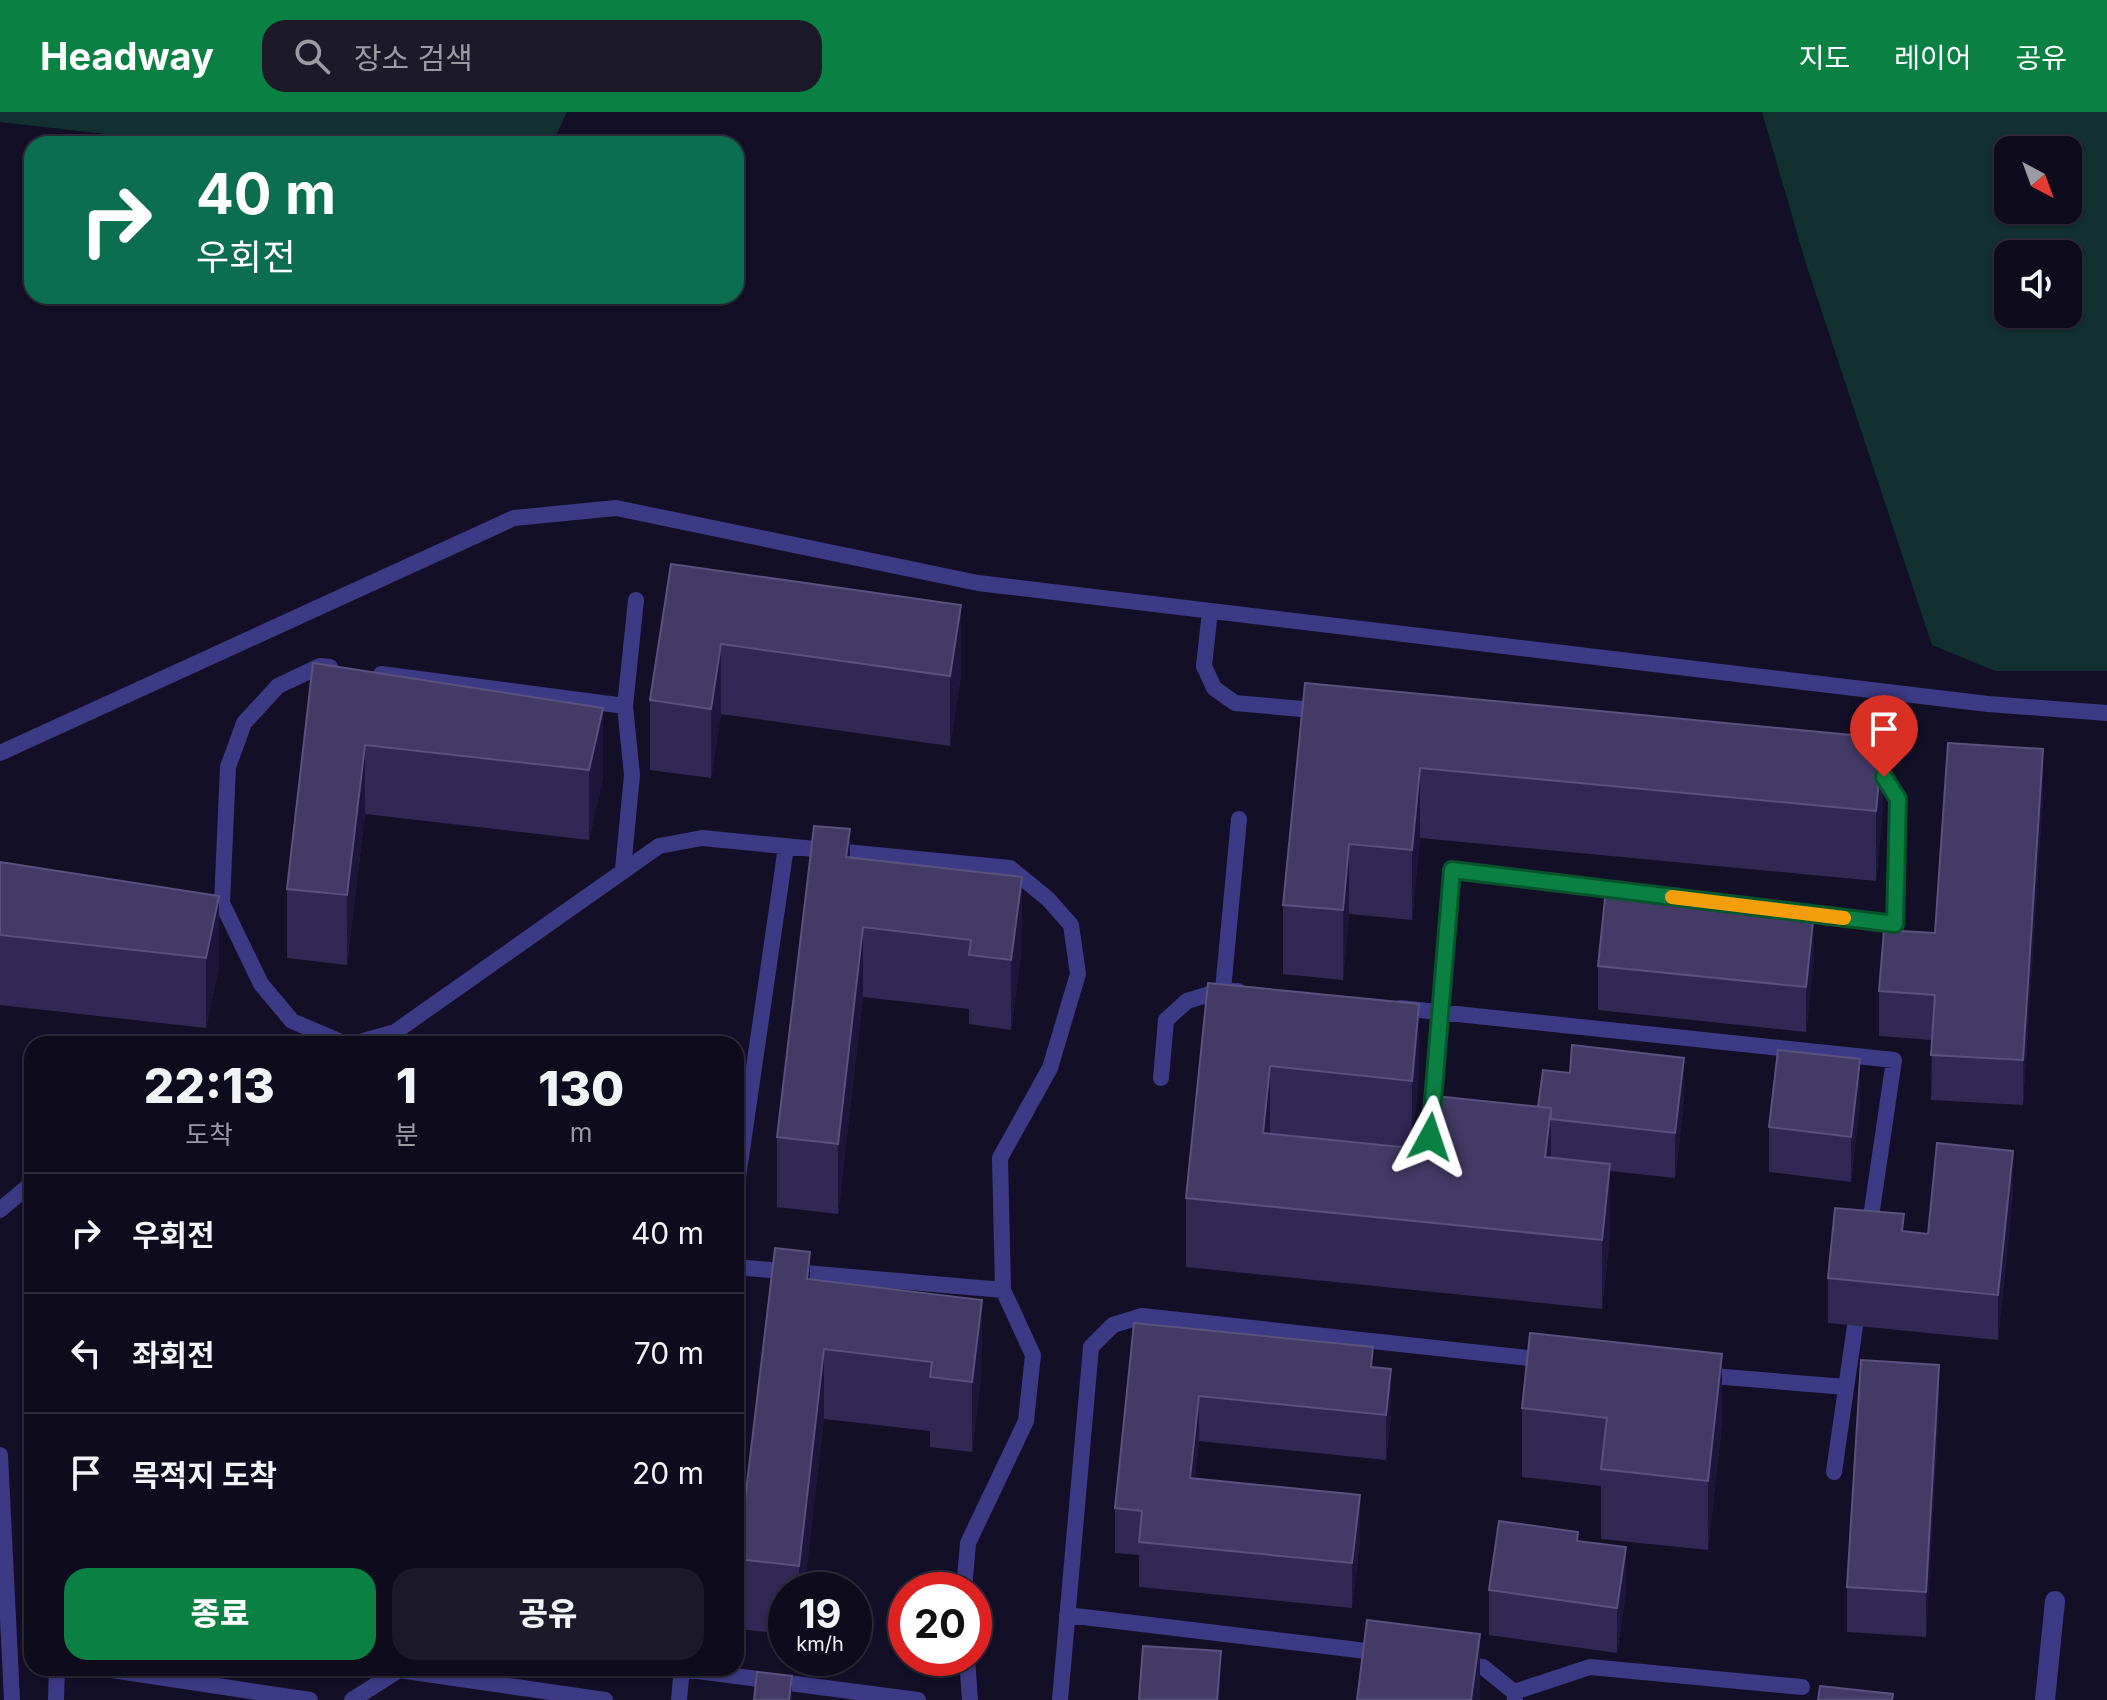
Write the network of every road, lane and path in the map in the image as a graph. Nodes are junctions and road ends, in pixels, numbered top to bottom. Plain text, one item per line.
1 (636, 600) dead end
2 (1210, 611) junction
3 (625, 706) junction
4 (1346, 713) edge
5 (2107, 713) edge
6 (0, 753) edge
7 (1850, 759) edge
8 (1239, 819) dead end
9 (786, 847) junction
10 (623, 869) junction
11 (1674, 897) edge
12 (1784, 910) edge
13 (1895, 924) junction
14 (1895, 950) edge
15 (1223, 990) junction
16 (1254, 993) edge
17 (1378, 1006) edge
18 (1441, 1013) junction
19 (327, 1036) edge
20 (381, 1036) edge
21 (1161, 1078) dead end
22 (744, 1136) edge
23 (1430, 1137) edge
24 (24, 1190) edge
25 (0, 1210) edge
26 (1867, 1247) edge
27 (744, 1268) edge
28 (1003, 1290) junction
29 (1860, 1294) edge
30 (1555, 1361) edge
31 (1681, 1374) edge
32 (1846, 1387) junction
33 (0, 1455) edge
34 (1834, 1472) dead end
35 (966, 1572) edge
36 (2055, 1601) dead end
37 (1067, 1615) junction
38 (1402, 1655) edge
39 (1448, 1661) edge
40 (57, 1676) edge
41 (152, 1676) edge
42 (390, 1676) edge
43 (440, 1676) edge
44 (681, 1676) edge
45 (735, 1676) edge
46 (968, 1676) edge
47 (1802, 1687) dead end
48 (1515, 1696) edge
49 (12, 1700) edge
50 (56, 1700) edge
51 (310, 1700) edge
52 (352, 1700) edge
53 (605, 1700) edge
54 (679, 1700) edge
55 (918, 1700) edge
56 (970, 1700) edge
57 (1060, 1700) edge
58 (2045, 1700) edge

1 - 3 lane
2 - 4 lane
2 - 5 lane
2 - 6 lane
3 - 10 lane
3 - 19 lane
7 - 13 lane
8 - 15 lane
9 - 10 lane
9 - 22 lane
9 - 28 lane
10 - 20 lane
11 - 18 lane
12 - 13 lane
13 - 14 lane
15 - 16 lane
15 - 21 lane
17 - 18 lane
18 - 23 lane
18 - 26 lane
24 - 25 lane
27 - 28 lane
28 - 35 lane
29 - 32 lane
30 - 37 lane
31 - 32 lane
32 - 34 lane
33 - 49 lane
36 - 58 street
37 - 38 lane
37 - 57 lane
39 - 48 lane
40 - 50 lane
41 - 51 lane
42 - 52 lane
43 - 53 lane
44 - 54 lane
45 - 55 lane
46 - 56 lane
47 - 48 lane

